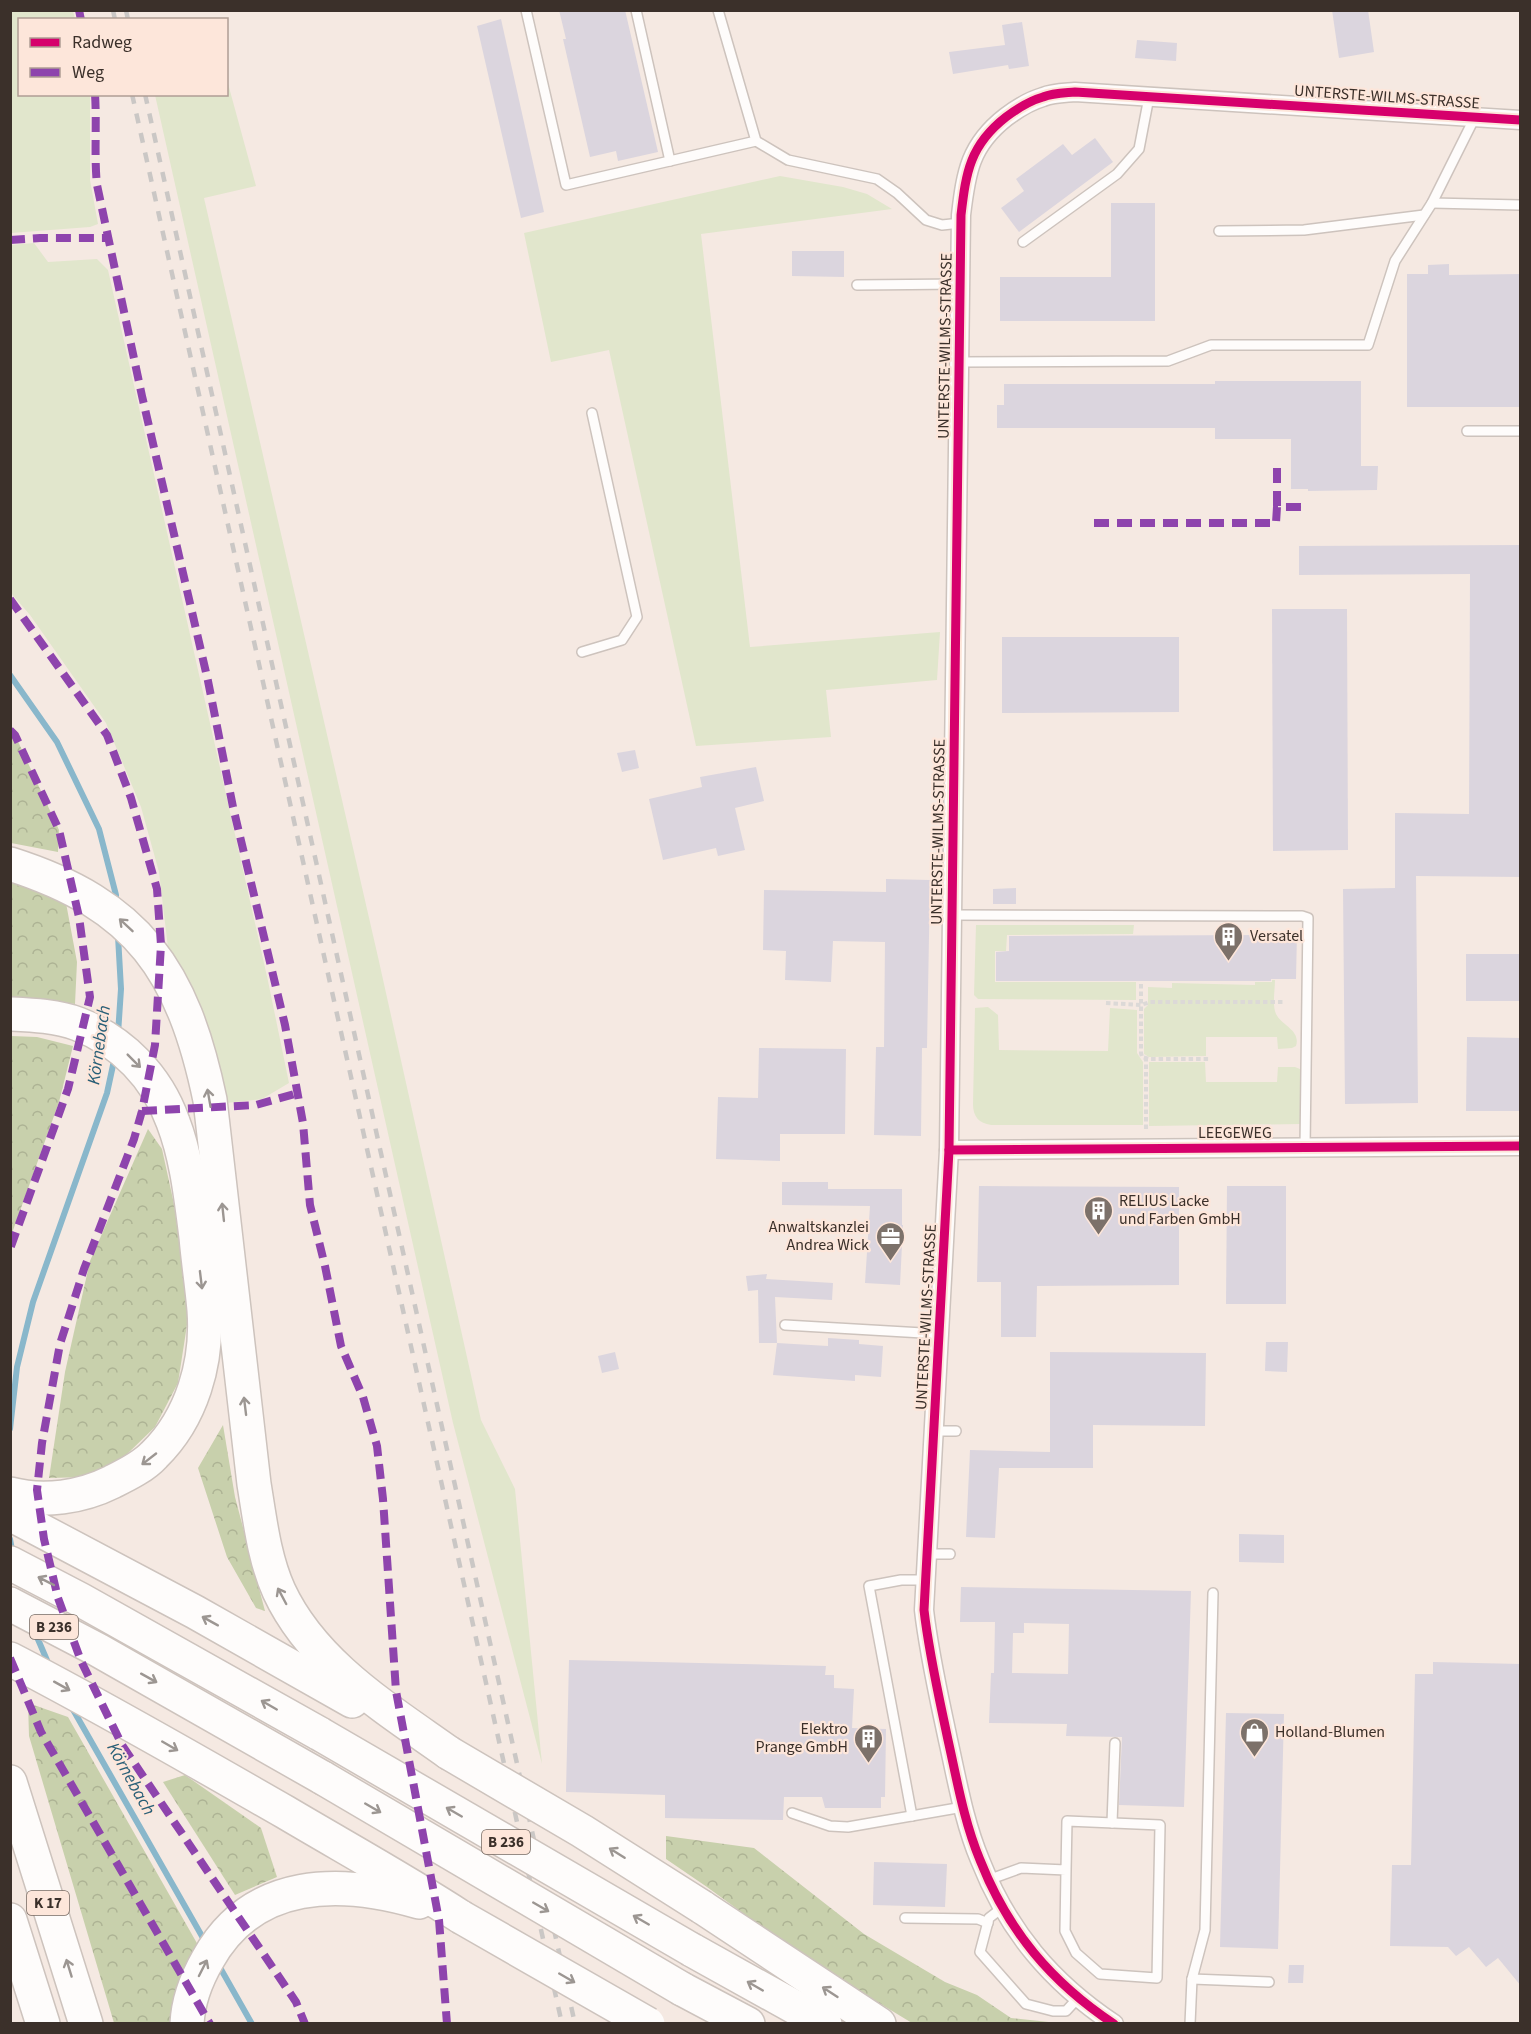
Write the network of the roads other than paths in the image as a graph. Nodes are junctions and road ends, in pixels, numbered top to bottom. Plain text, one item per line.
1 (526, 10) edge
2 (636, 10) edge
3 (718, 10) edge
4 (1149, 97) junction
5 (1475, 117) junction
6 (1521, 120) edge
7 (756, 141) junction
8 (670, 160) junction
9 (1432, 203) junction
10 (1521, 205) edge
11 (1424, 215) junction
12 (961, 223) junction
13 (1219, 231) dead end
14 (1023, 242) dead end
15 (960, 284) junction
16 (857, 285) dead end
17 (959, 362) junction
18 (592, 413) dead end
19 (1467, 431) dead end
20 (1521, 431) edge
21 (582, 652) dead end
22 (11, 864) edge
23 (952, 915) junction
24 (10, 1014) edge
25 (1521, 1146) edge
26 (1305, 1148) junction
27 (949, 1150) junction
28 (785, 1325) dead end
29 (940, 1334) junction
30 (935, 1431) junction
31 (956, 1431) dead end
32 (10, 1494) edge
33 (10, 1514) edge
34 (927, 1554) junction
35 (950, 1554) dead end
36 (10, 1563) edge
37 (925, 1580) junction
38 (1213, 1593) dead end
39 (10, 1604) edge
40 (10, 1659) edge
41 (1115, 1743) dead end
42 (449, 1753) junction
43 (10, 1782) edge
44 (963, 1807) junction
45 (792, 1813) dead end
46 (912, 1816) junction
47 (1112, 1823) junction
48 (1066, 1870) junction
49 (988, 1880) junction
50 (1002, 1908) junction
51 (461, 1917) junction
52 (905, 1918) dead end
53 (10, 1920) edge
54 (988, 1923) junction
55 (10, 1976) edge
56 (1192, 1979) junction
57 (1269, 1982) dead end
58 (1077, 1998) junction
59 (25, 2024) edge
60 (43, 2024) edge
61 (87, 2024) edge
62 (186, 2024) edge
63 (648, 2024) edge
64 (748, 2024) edge
65 (825, 2024) edge
66 (879, 2024) edge
67 (1114, 2024) edge
68 (1190, 2024) edge

1 - 8 lane
2 - 8 lane
3 - 7 lane
4 - 5 street, UNTERSTE-WILMS-STRASSE
4 - 12 street, UNTERSTE-WILMS-STRASSE
4 - 14 lane
5 - 6 street, UNTERSTE-WILMS-STRASSE
5 - 9 lane
7 - 8 lane
7 - 12 lane
9 - 10 lane
9 - 11 lane
11 - 13 lane
11 - 17 lane
12 - 15 street, UNTERSTE-WILMS-STRASSE
15 - 16 lane
15 - 17 street, UNTERSTE-WILMS-STRASSE
17 - 23 street, UNTERSTE-WILMS-STRASSE
18 - 21 lane
19 - 20 lane
42 -> 22 highway
23 - 26 lane
23 - 27 street, UNTERSTE-WILMS-STRASSE
24 -> 32 highway
25 - 26 street, LEEGEWEG
26 - 27 street, LEEGEWEG
27 - 29 street, UNTERSTE-WILMS-STRASSE
28 - 29 lane
29 - 30 street, UNTERSTE-WILMS-STRASSE
30 - 31 lane
30 - 34 street, UNTERSTE-WILMS-STRASSE
42 -> 33 highway
34 - 35 lane
34 - 37 street, UNTERSTE-WILMS-STRASSE
65 -> 36 highway, B 236, bridge
37 - 44 street, UNTERSTE-WILMS-STRASSE
37 - 46 lane
38 - 56 lane
39 -> 64 highway, B 236, bridge
40 -> 51 highway
41 - 47 lane
66 -> 42 highway, bridge
61 -> 43 highway, K 17
44 - 46 lane
44 - 49 street, UNTERSTE-WILMS-STRASSE
45 - 46 lane
47 - 48 lane
47 - 48 lane
48 - 49 lane
49 - 50 street, UNTERSTE-WILMS-STRASSE
50 - 54 lane
50 - 58 street, UNTERSTE-WILMS-STRASSE
62 -> 51 highway
51 -> 63 highway, bridge
52 - 54 lane
53 - 60 highway, K 17
54 - 58 lane
55 - 59 highway
56 - 57 lane
56 - 68 lane
58 - 67 street, UNTERSTE-WILMS-STRASSE

